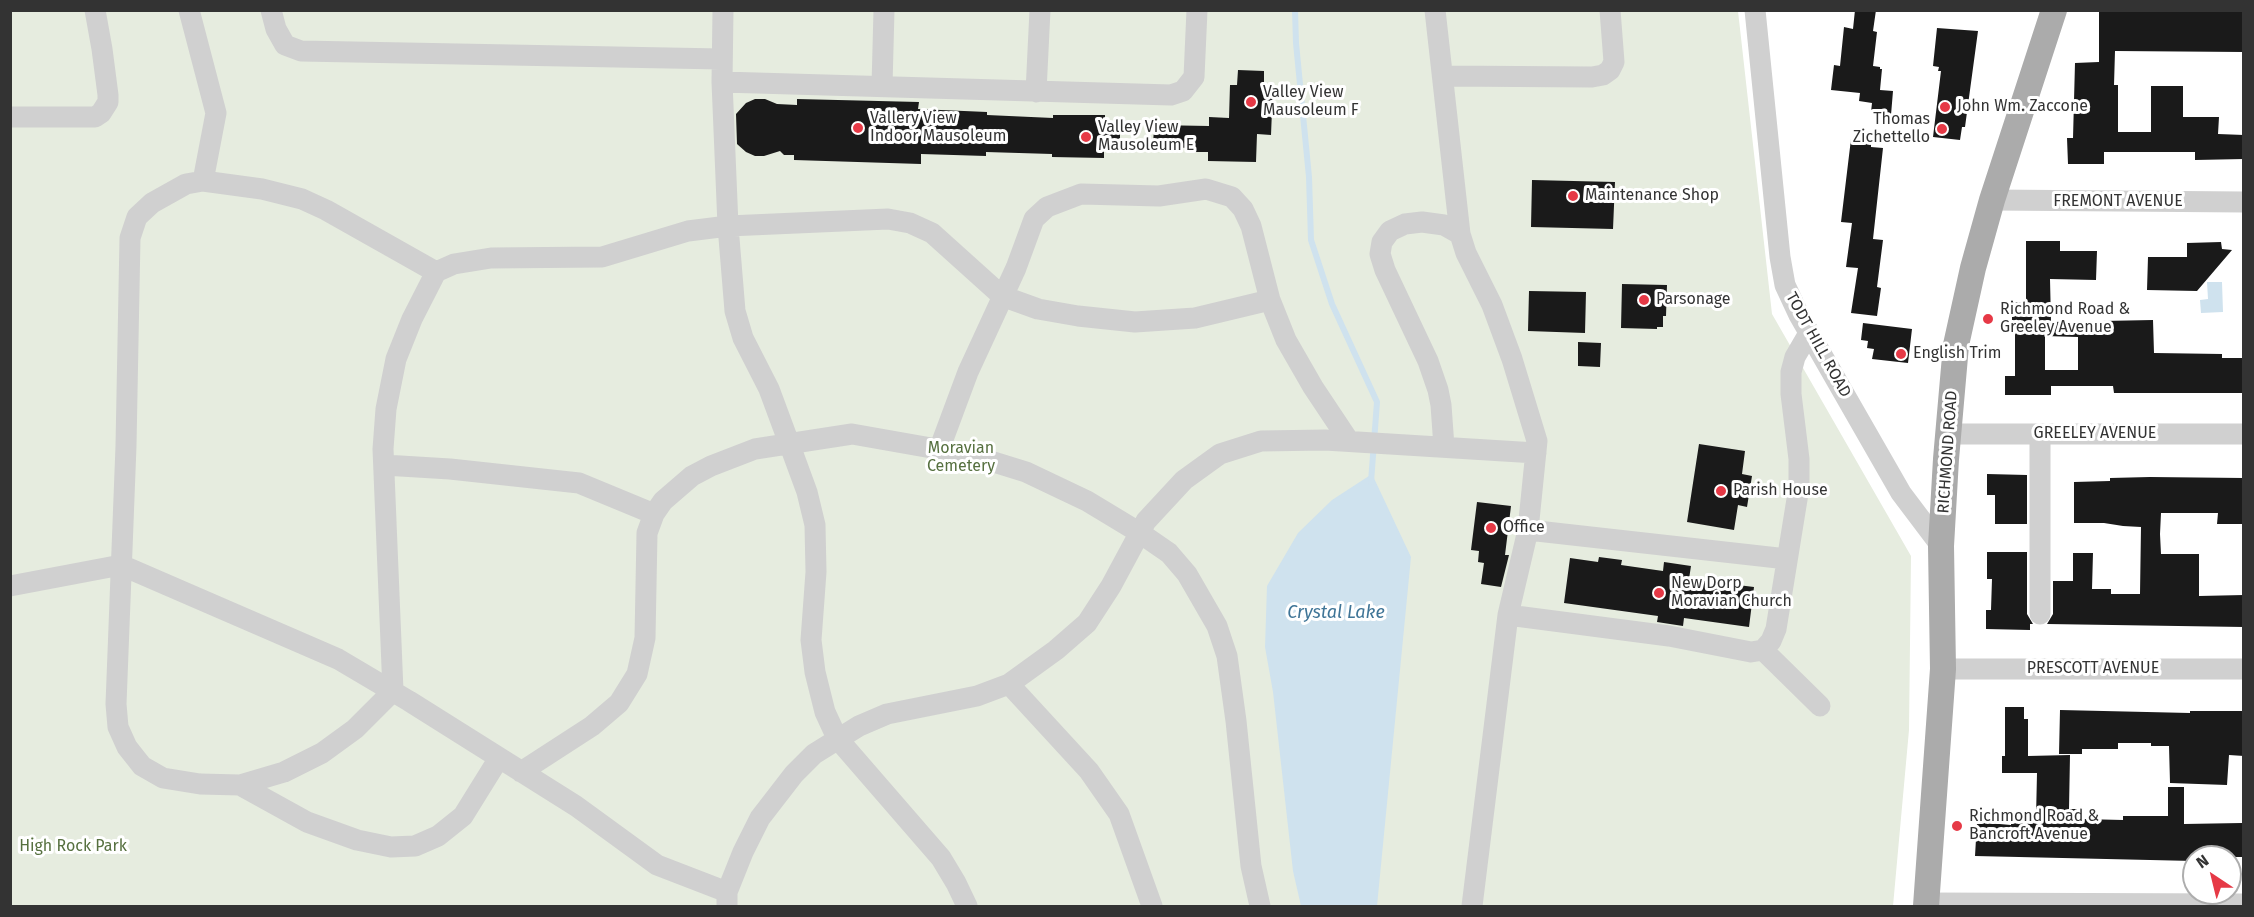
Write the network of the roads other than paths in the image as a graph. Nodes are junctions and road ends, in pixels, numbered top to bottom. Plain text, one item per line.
1 (95, 10) edge
2 (189, 10) edge
3 (271, 10) edge
4 (723, 10) edge
5 (884, 10) edge
6 (1040, 10) edge
7 (1197, 10) edge
8 (1436, 10) edge
9 (1610, 10) edge
10 (1755, 10) edge
11 (2054, 10) edge
12 (721, 59) junction
13 (1443, 76) junction
14 (722, 82) junction
15 (882, 86) junction
16 (1036, 92) junction
17 (10, 117) edge
18 (203, 181) junction
19 (1992, 200) junction
20 (2244, 202) edge
21 (728, 226) junction
22 (1460, 234) junction
23 (436, 272) junction
24 (1002, 296) junction
25 (1270, 300) junction
26 (1809, 333) junction
27 (1947, 434) junction
28 (2040, 434) junction
29 (2244, 434) edge
30 (1355, 442) junction
31 (789, 443) junction
32 (1444, 447) junction
33 (939, 450) junction
34 (1536, 453) junction
35 (384, 465) junction
36 (654, 514) junction
37 (1528, 530) junction
38 (1140, 532) junction
39 (1941, 546) junction
40 (1787, 559) junction
41 (121, 565) junction
42 (10, 586) edge
43 (2040, 614) dead end
44 (1508, 615) junction
45 (1763, 650) junction
46 (1942, 669) junction
47 (2244, 669) edge
48 (1009, 684) junction
49 (393, 691) junction
50 (1820, 706) dead end
51 (837, 738) junction
52 (499, 758) junction
53 (521, 772) junction
54 (240, 785) junction
55 (727, 899) edge
56 (2244, 904) edge
57 (1926, 905) edge
58 (967, 906) edge
59 (1152, 906) edge
60 (1260, 906) edge
61 (1472, 906) edge

1 - 17 street
2 - 18 street
3 - 12 street
4 - 12 street
5 - 15 street
6 - 16 street
7 - 16 street
8 - 13 street
9 - 13 street
10 - 26 street, TODT HILL ROAD
11 - 19 main road, RICHMOND ROAD
12 - 14 street
13 - 22 street
14 - 15 street
14 - 21 street
15 - 16 street
18 - 23 street
18 - 41 street
19 - 20 street, FREMONT AVENUE
19 - 27 main road, RICHMOND ROAD
21 - 23 street
21 - 24 street
21 - 31 street
22 - 32 street
22 - 34 street
23 - 35 street
24 - 25 street
24 - 25 street
24 - 33 street
25 - 30 street
26 - 39 street, TODT HILL ROAD
26 - 40 street
27 - 28 street, GREELEY AVENUE
27 - 39 main road, RICHMOND ROAD
28 - 29 street, GREELEY AVENUE
28 - 43 street
30 - 32 street
30 - 38 street
31 - 33 street
31 - 36 street
31 - 51 street
32 - 34 street
33 - 38 street
34 - 37 street
35 - 36 street
35 - 49 street
36 - 53 street
37 - 40 street
37 - 44 street
38 - 48 street
38 - 60 street
39 - 46 main road, RICHMOND ROAD
40 - 45 street
41 - 42 street
41 - 49 street
41 - 54 street
44 - 45 street
44 - 61 street
45 - 50 street
46 - 47 street, PRESCOTT AVENUE
46 - 57 main road, RICHMOND ROAD
48 - 51 street
48 - 59 street
49 - 52 street
49 - 54 street
51 - 55 street
51 - 58 street
52 - 53 street
52 - 54 street
53 - 55 street
56 - 57 street

